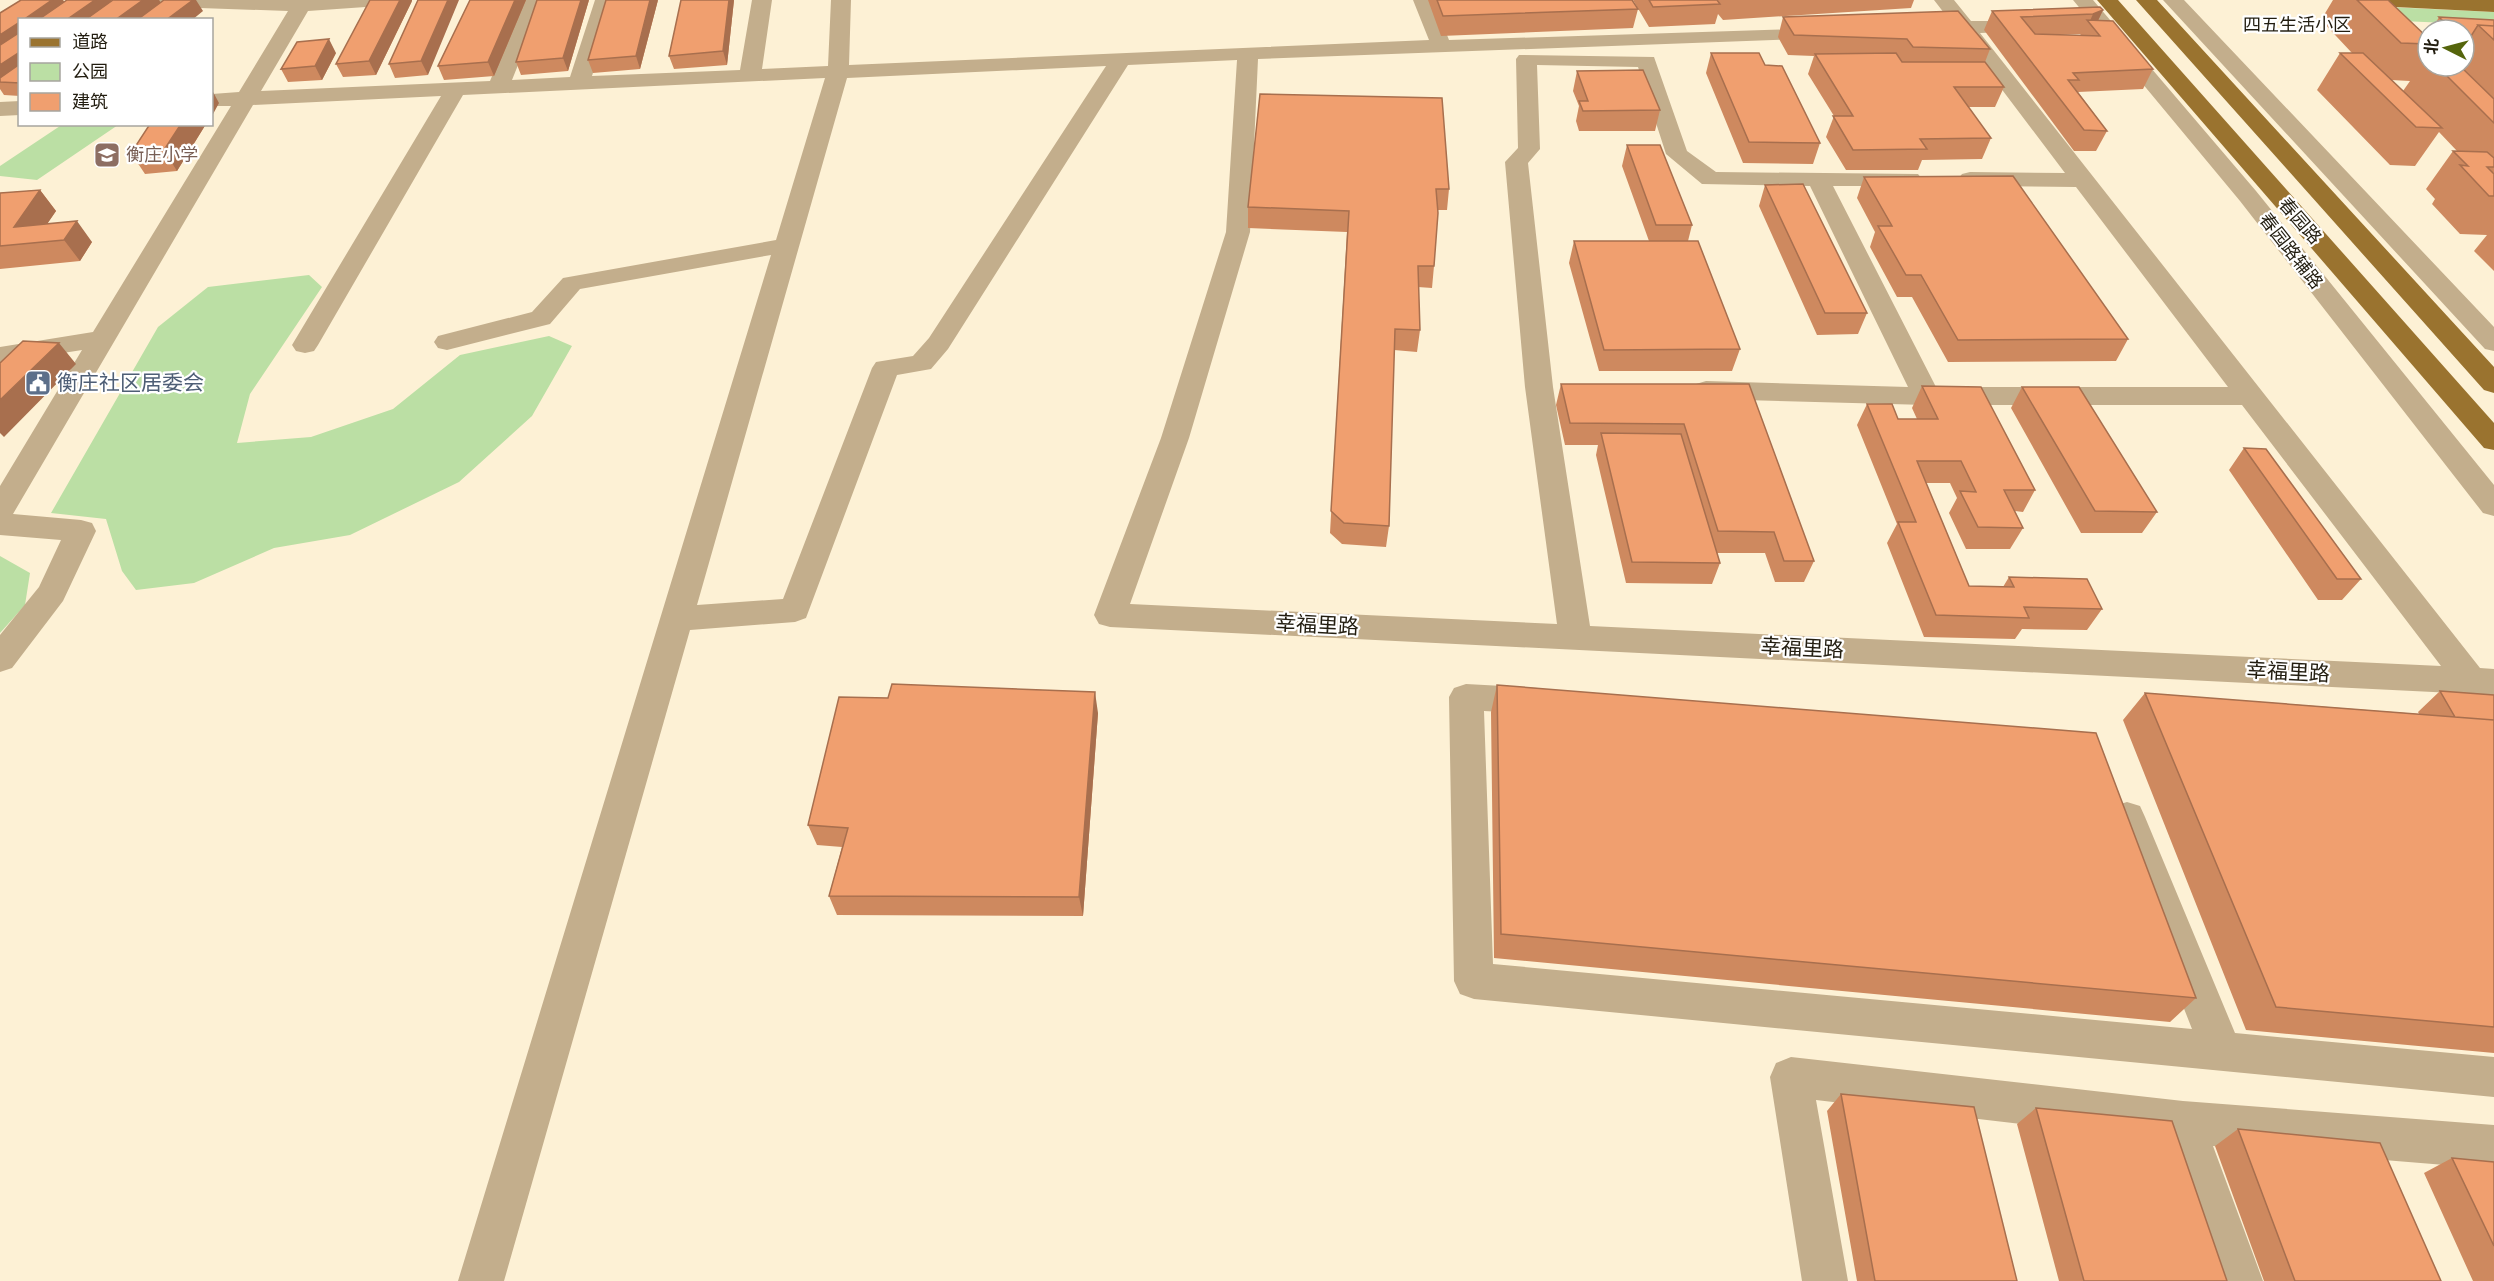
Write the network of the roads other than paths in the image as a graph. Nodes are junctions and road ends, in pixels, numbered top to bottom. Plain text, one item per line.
1 (144, 0) edge
2 (380, 0) edge
3 (534, 0) edge
4 (605, 0) edge
5 (762, 0) edge
6 (841, 0) edge
7 (1423, 0) edge
8 (1944, 0) edge
9 (2146, 0) edge
10 (2173, 0) edge
11 (2376, 0) edge
12 (175, 1) edge
13 (303, 3) edge
14 (2494, 6) edge
15 (2105, 11) edge
16 (152, 18) edge
17 (2056, 24) edge
18 (1965, 27) junction
19 (1905, 29) edge
20 (1846, 32) edge
21 (1441, 46) junction
22 (1248, 52) junction
23 (673, 57) edge
24 (1121, 59) junction
25 (838, 72) junction
26 (750, 76) junction
27 (669, 80) junction
28 (579, 84) junction
29 (498, 88) junction
30 (455, 90) junction
31 (248, 99) junction
32 (213, 100) edge
33 (18, 108) edge
34 (0, 109) edge
35 (1818, 179) junction
36 (2082, 180) junction
37 (788, 245) junction
38 (103, 339) junction
39 (447, 342) dead end
40 (2494, 343) edge
41 (304, 345) dead end
42 (4, 367) edge
43 (2494, 384) edge
44 (1680, 390) edge
45 (1927, 396) junction
46 (2250, 396) junction
47 (2494, 441) edge
48 (2494, 506) edge
49 (0, 511) edge
50 (0, 525) edge
51 (678, 619) junction
52 (1575, 637) junction
53 (0, 659) edge
54 (2482, 681) edge
55 (1572, 703) edge
56 (2115, 788) edge
57 (2222, 1050) junction
58 (2494, 1077) edge
59 (2183, 1122) junction
60 (2371, 1137) junction
61 (2494, 1147) edge
62 (2390, 1178) edge
63 (481, 1281) edge
64 (1825, 1281) edge
65 (2240, 1281) edge

1 - 12 street
2 - 13 street
3 - 29 street
4 - 28 street
5 - 26 street
6 - 25 street
7 - 21 street
8 - 18 street
9 - 43 main road, 春园路
10 - 40 street
11 - 14 main road
12 - 13 street
12 - 16 street
13 - 31 street
15 - 47 main road, 春园路
15 - 48 street, 春园路辅路
17 - 18 street
18 - 19 street
18 - 36 street
20 - 21 street
21 - 22 street
22 - 24 street
22 - 52 street, 幸福里路
23 - 27 street
24 - 25 street
24 - 51 street
25 - 26 street
25 - 37 street
26 - 27 street
27 - 28 street
28 - 29 street
29 - 30 street
30 - 31 street
30 - 41 street
31 - 32 street
31 - 38 street
33 - 34 street
35 - 36 street
35 - 45 street
35 - 52 street
36 - 46 street
37 - 39 street
37 - 51 street
38 - 42 street
38 - 49 street
44 - 45 street
45 - 46 street
46 - 54 street
50 - 53 street
51 - 63 street
52 - 54 street, 幸福里路
55 - 57 street
56 - 57 street
57 - 58 street
59 - 60 street
59 - 64 street
59 - 65 street
60 - 61 street
60 - 62 street

